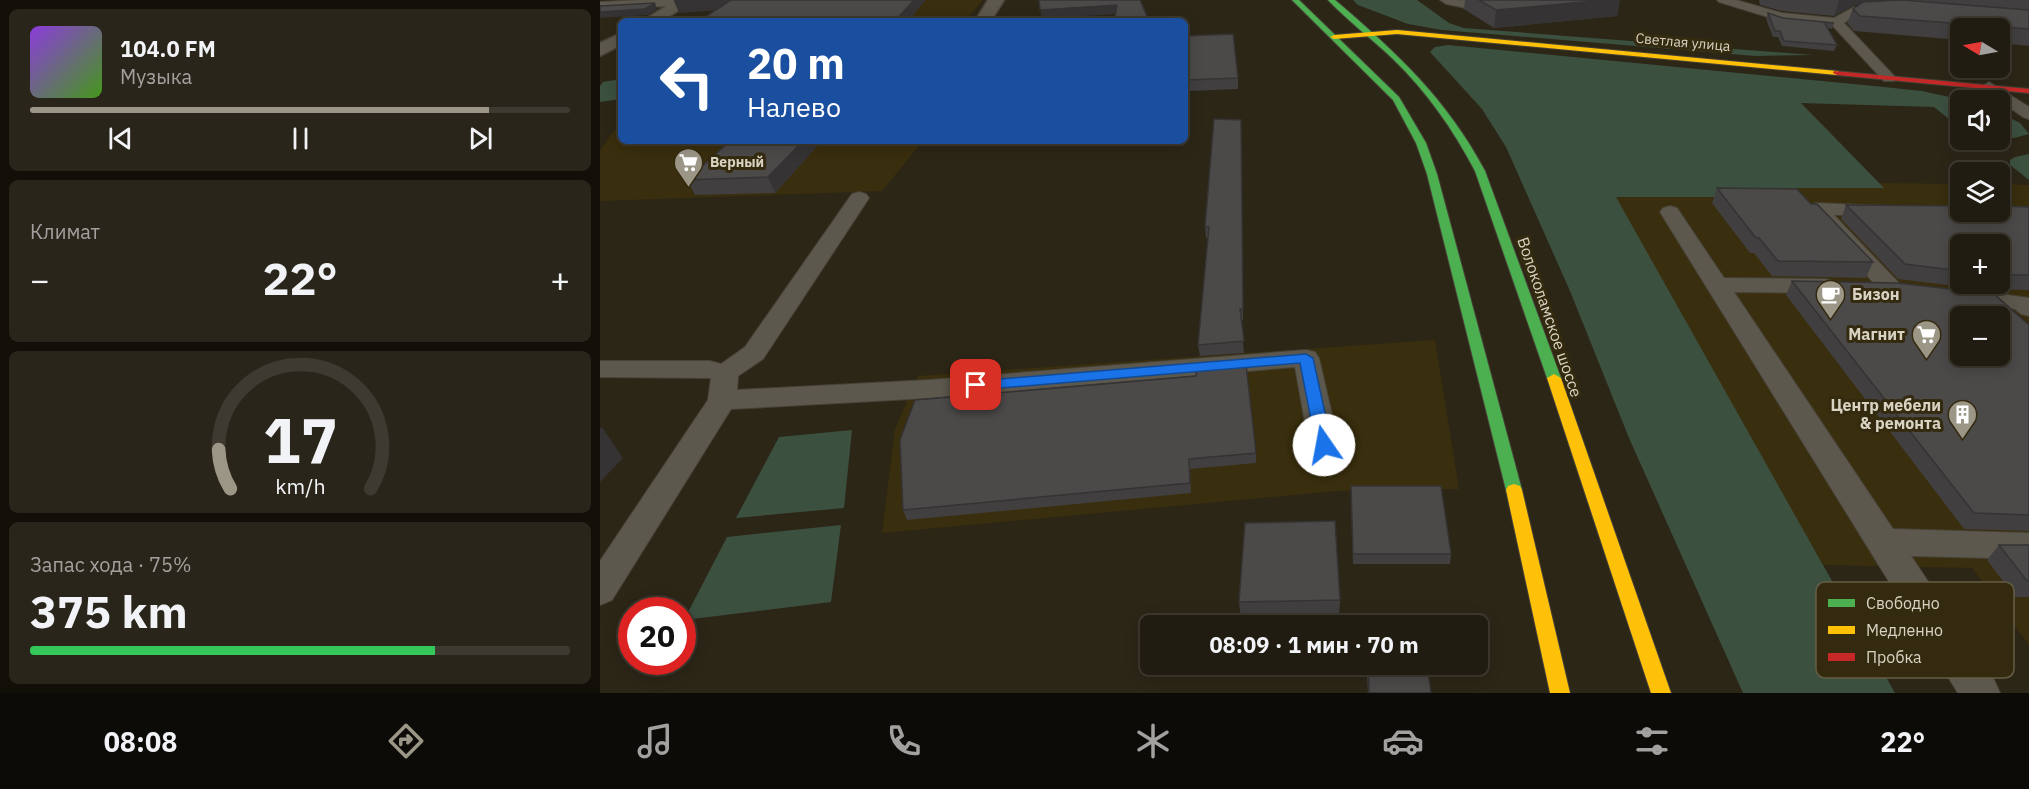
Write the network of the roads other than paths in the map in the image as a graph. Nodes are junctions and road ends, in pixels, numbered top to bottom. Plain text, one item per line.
1 (687, 0) edge
2 (996, 0) edge
3 (1295, 0) edge
4 (1331, 0) edge
5 (1446, 0) edge
6 (1723, 0) edge
7 (1511, 5) edge
8 (600, 6) edge
9 (1895, 8) edge
10 (655, 18) edge
11 (985, 18) edge
12 (1836, 22) junction
13 (1372, 33) junction
14 (1334, 37) junction
15 (618, 40) edge
16 (600, 51) edge
17 (1889, 78) junction
18 (1989, 87) junction
19 (2029, 91) edge
20 (2029, 114) edge
21 (859, 198) dead end
22 (1901, 210) edge
23 (1670, 212) dead end
24 (1717, 285) junction
25 (1945, 294) edge
26 (2027, 305) edge
27 (600, 369) edge
28 (724, 387) junction
29 (1324, 445) dead end
30 (1882, 542) junction
31 (2029, 546) edge
32 (1908, 582) edge
33 (600, 590) edge
34 (1970, 678) edge
35 (1560, 693) edge
36 (1661, 693) edge
37 (1980, 693) edge

1 - 8 lane
1 - 10 street
2 - 11 street
3 - 14 main road
4 - 13 main road, Волоколамское шоссе
5 - 7 lane
6 - 12 lane
9 - 12 lane
12 - 17 lane
13 - 14 main road, Светлая улица
13 - 17 main road, Светлая улица
13 - 36 main road, Волоколамское шоссе
14 - 35 main road
15 - 16 street
17 - 18 main road, Светлая улица
18 - 19 main road, Светлая улица
18 - 20 lane
21 - 28 lane
22 - 24 lane
23 - 24 lane
24 - 30 lane
25 - 26 lane
27 - 28 lane
28 - 29 lane
28 - 33 lane
30 - 31 lane
30 - 32 lane
34 - 37 lane

